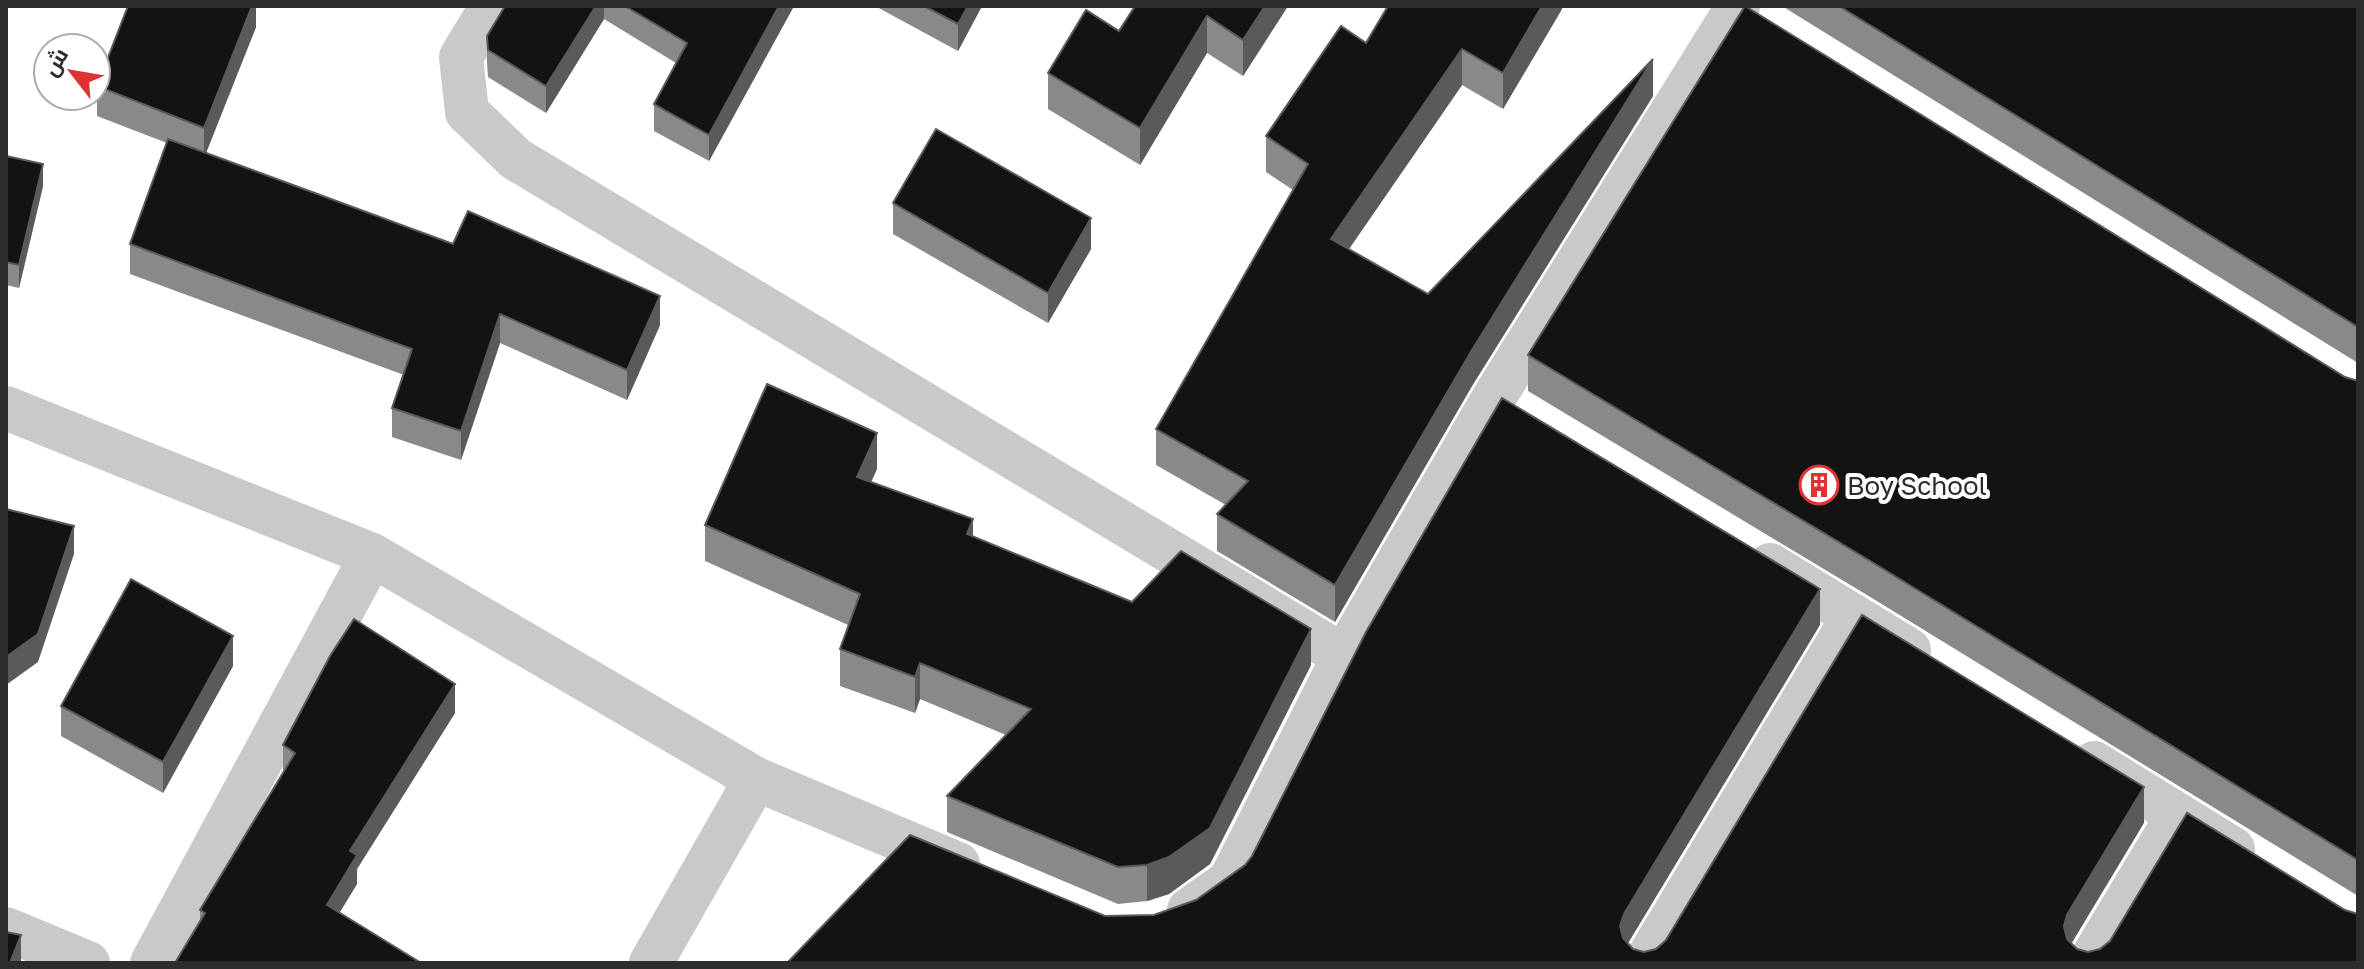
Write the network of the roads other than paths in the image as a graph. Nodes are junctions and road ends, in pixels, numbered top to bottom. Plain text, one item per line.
1 (492, 6) edge
2 (1746, 13) edge
3 (1493, 399) junction
4 (6, 408) edge
5 (1533, 423) edge
6 (1734, 543) edge
7 (372, 555) junction
8 (1854, 616) junction
9 (1344, 656) junction
10 (1948, 674) edge
11 (2056, 740) edge
12 (756, 779) junction
13 (2178, 815) junction
14 (2268, 870) edge
15 (999, 881) edge
16 (1152, 926) edge
17 (6, 929) edge
18 (88, 963) edge
19 (152, 963) edge
20 (651, 963) edge
21 (1645, 963) edge
22 (2089, 963) edge

1 - 9 street
2 - 3 street
3 - 5 street
3 - 9 street
4 - 7 street
6 - 8 street
7 - 12 street
7 - 19 street
8 - 10 street
8 - 21 street
9 - 16 street
11 - 13 street
12 - 15 street
12 - 20 street
13 - 14 street
13 - 22 street
17 - 18 street

